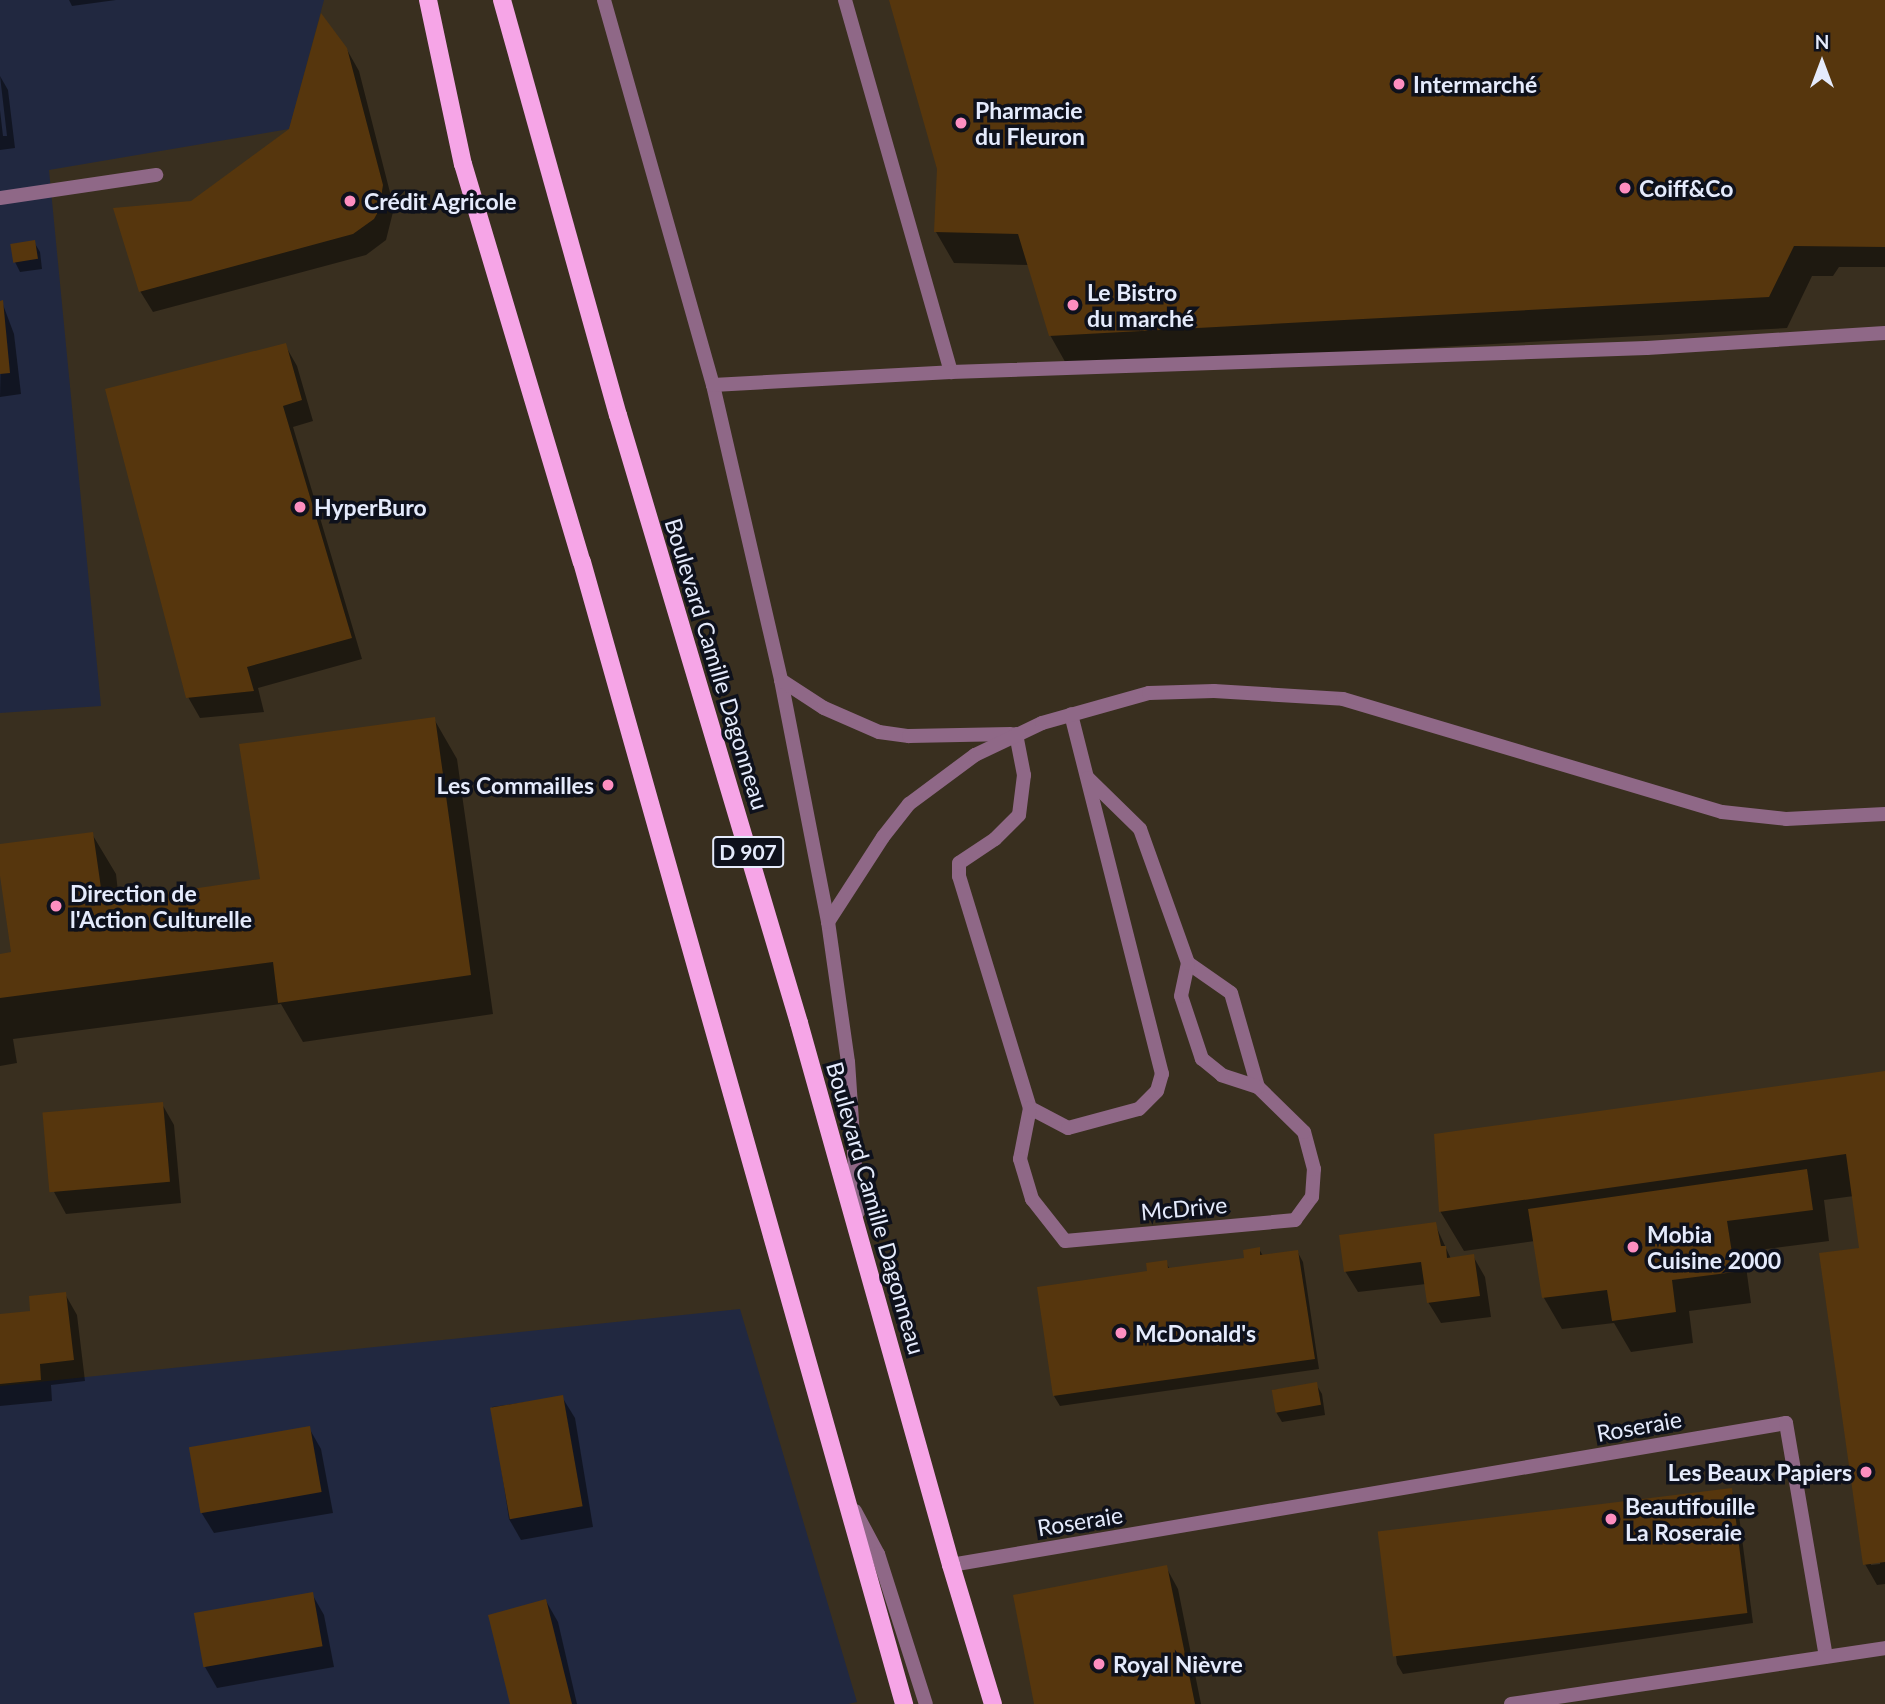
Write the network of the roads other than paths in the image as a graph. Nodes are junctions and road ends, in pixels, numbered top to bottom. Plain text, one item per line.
1 (428, 0) edge
2 (502, 0) edge
3 (604, 0) edge
4 (845, 0) edge
5 (156, 175) dead end
6 (0, 198) edge
7 (1885, 333) edge
8 (951, 372) junction
9 (713, 384) junction
10 (780, 680) junction
11 (1071, 715) junction
12 (1016, 734) junction
13 (1087, 777) junction
14 (1885, 814) edge
15 (828, 922) junction
16 (1188, 963) junction
17 (1258, 1087) junction
18 (1030, 1108) junction
19 (859, 1238) junction
20 (844, 1491) junction
21 (951, 1565) junction
22 (1885, 1648) edge
23 (1826, 1657) junction
24 (904, 1704) edge
25 (926, 1704) edge
26 (993, 1704) edge
27 (1511, 1704) edge

1 - 20 main road
2 - 19 main road, Boulevard Camille Dagonneau / D 907
3 - 9 lane
4 - 8 lane
5 - 6 lane
7 - 8 lane
8 - 9 lane
9 - 10 lane
10 - 12 lane
10 - 15 lane
11 - 12 lane
11 - 13 lane
11 - 14 lane
12 - 15 lane
12 - 18 lane
13 - 16 lane
13 - 18 lane
15 - 19 lane
16 - 17 lane, McDrive
16 - 17 lane, McDrive
17 - 18 lane, McDrive
19 - 21 main road, Boulevard Camille Dagonneau / D 907
20 - 24 main road
20 - 25 lane
21 - 23 lane, Roseraie
21 - 26 main road, Boulevard Camille Dagonneau / D 907
22 - 23 lane
23 - 27 lane

